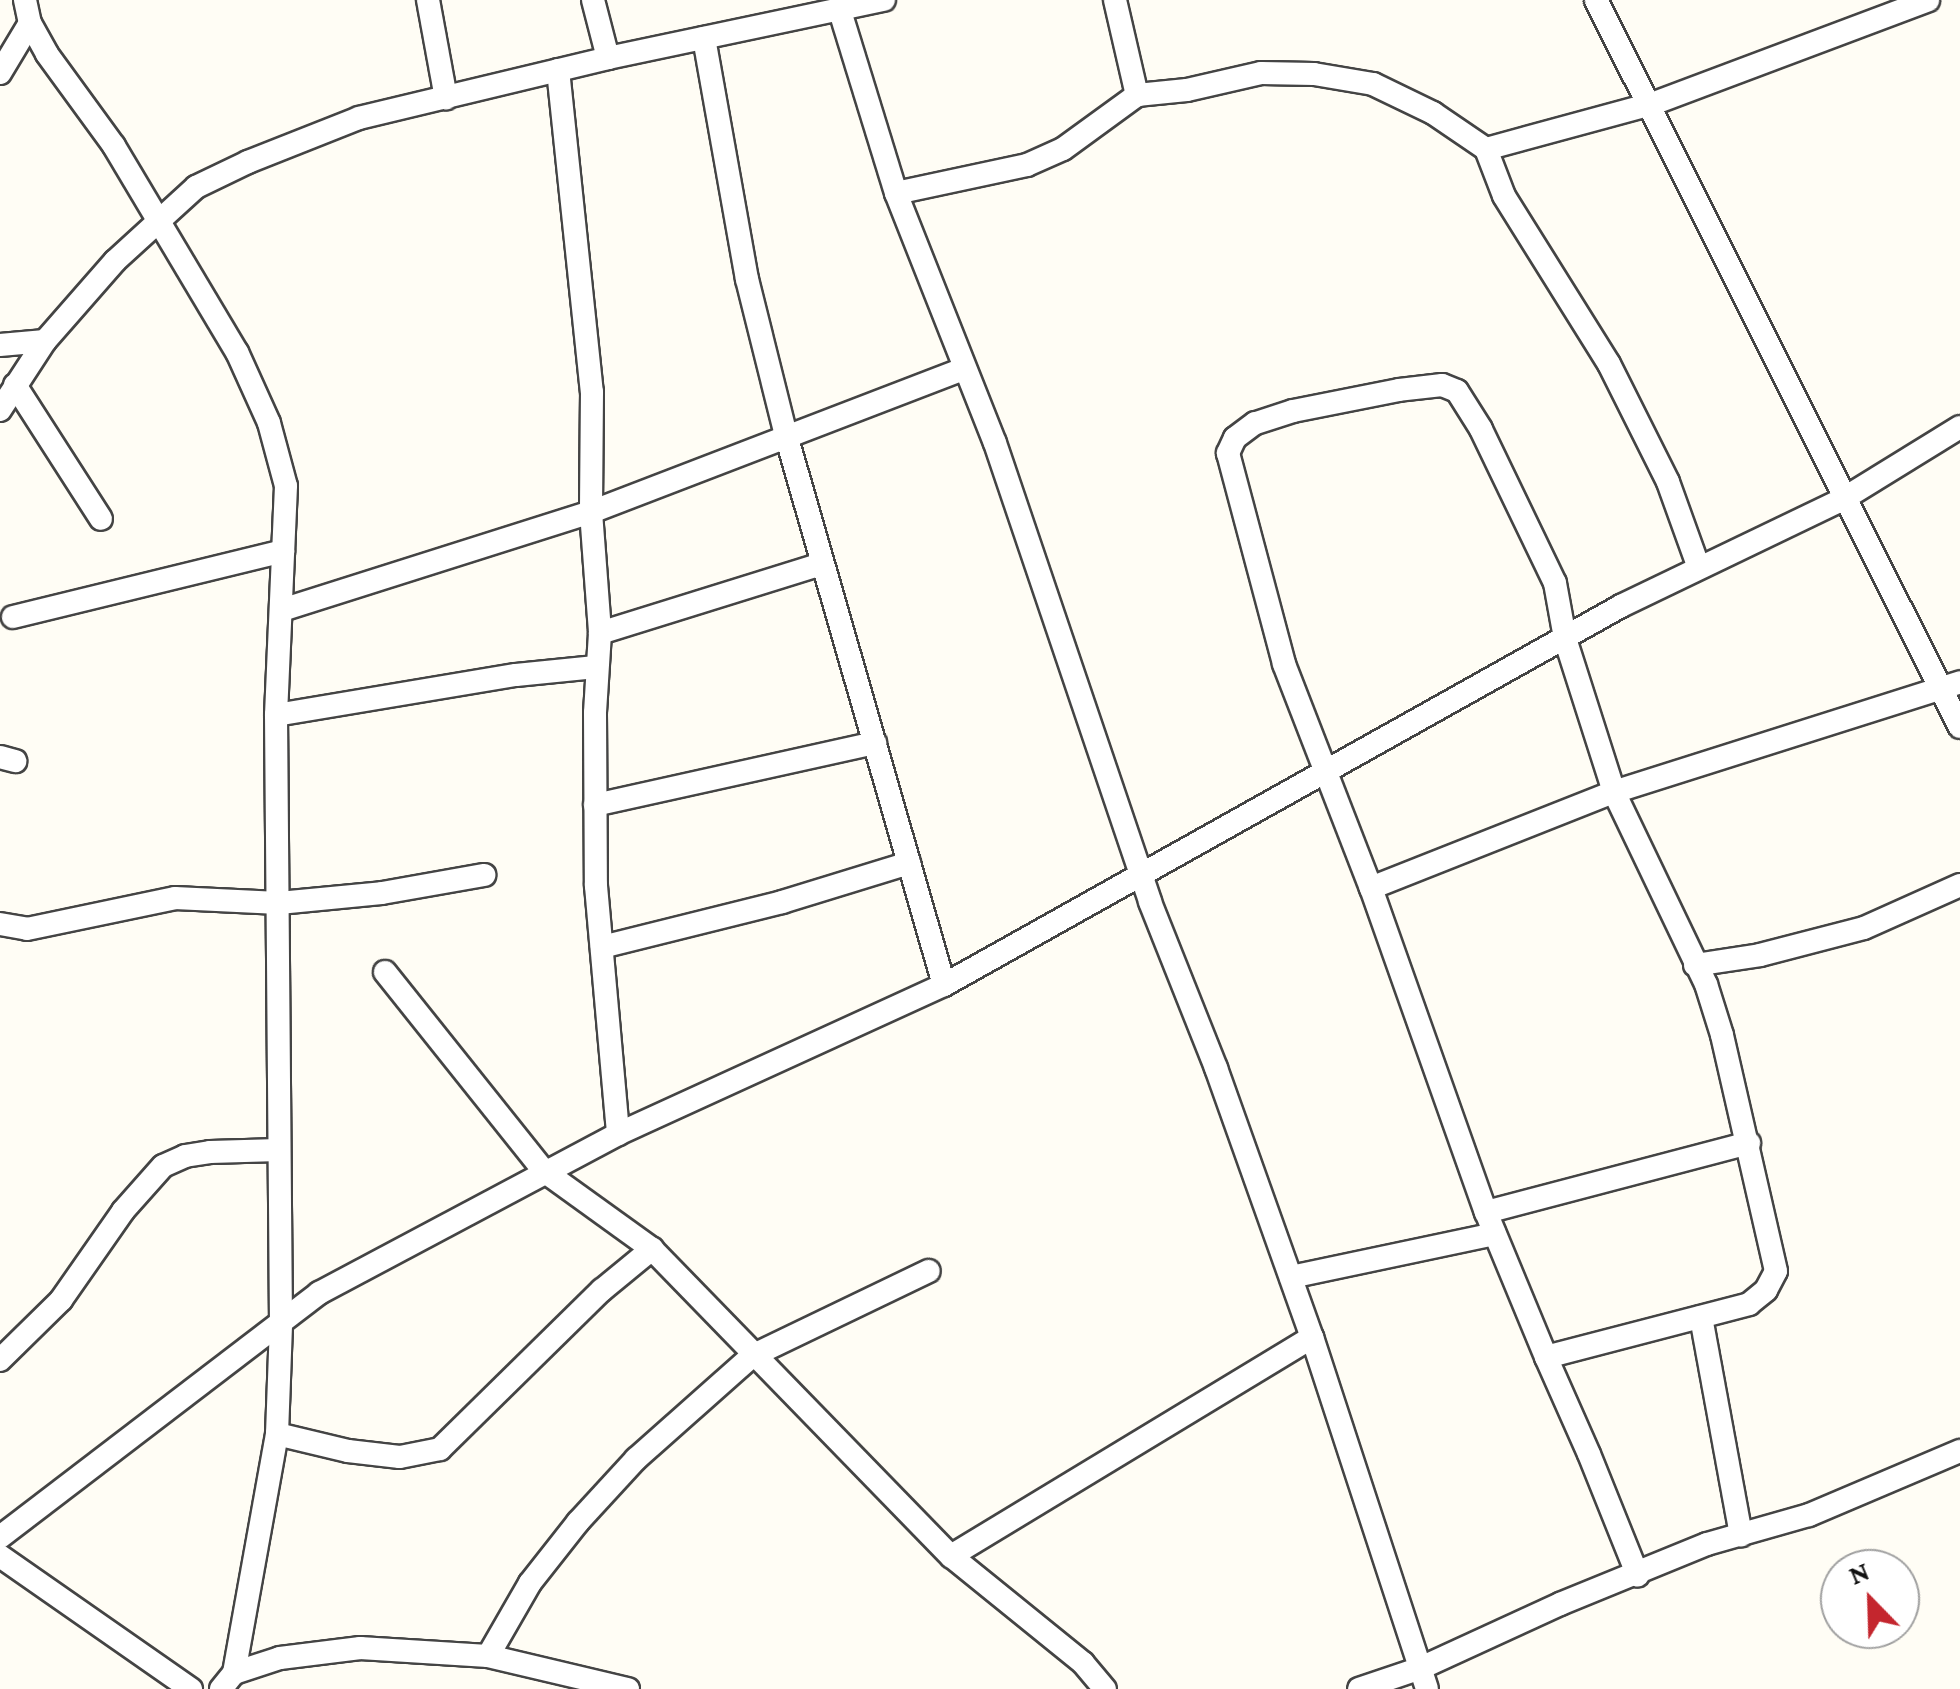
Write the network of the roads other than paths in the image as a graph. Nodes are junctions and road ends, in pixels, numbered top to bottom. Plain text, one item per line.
1 (428, 0) edge
2 (593, 0) edge
3 (884, 0) edge
4 (1114, 0) edge
5 (1596, 0) edge
6 (1928, 0) edge
7 (840, 11) junction
8 (27, 12) edge
9 (704, 38) junction
10 (608, 58) junction
11 (558, 70) junction
12 (0, 73) edge
13 (1137, 95) junction
14 (446, 98) junction
15 (1652, 104) junction
16 (1486, 149) junction
17 (896, 193) junction
18 (159, 217) junction
19 (44, 340) junction
20 (0, 345) edge
21 (964, 369) junction
22 (15, 386) junction
23 (0, 410) edge
24 (1960, 427) edge
25 (786, 435) junction
26 (1843, 499) junction
27 (592, 512) junction
28 (101, 519) dead end
29 (283, 550) junction
30 (822, 564) junction
31 (1699, 568) junction
32 (282, 610) junction
33 (13, 617) dead end
34 (600, 633) junction
35 (1565, 638) junction
36 (596, 667) junction
37 (1949, 686) edge
38 (276, 716) junction
39 (1960, 728) edge
40 (876, 743) junction
41 (1327, 773) junction
42 (1614, 792) junction
43 (596, 805) junction
44 (910, 863) junction
45 (484, 875) dead end
46 (1144, 876) junction
47 (1960, 886) edge
48 (1371, 888) junction
49 (280, 903) junction
50 (0, 924) edge
51 (602, 947) junction
52 (1695, 965) junction
53 (385, 972) dead end
54 (944, 985) junction
55 (618, 1134) junction
56 (1749, 1142) junction
57 (279, 1150) junction
58 (544, 1171) junction
59 (1490, 1223) junction
60 (652, 1249) junction
61 (928, 1271) dead end
62 (1291, 1277) junction
63 (1702, 1317) junction
64 (281, 1325) junction
65 (1312, 1337) junction
66 (752, 1356) junction
67 (1546, 1357) junction
68 (0, 1360) edge
69 (277, 1434) junction
70 (1960, 1452) edge
71 (1742, 1535) junction
72 (0, 1536) edge
73 (0, 1556) edge
74 (951, 1556) junction
75 (1638, 1576) junction
76 (488, 1656) junction
77 (1424, 1679) edge
78 (228, 1681) edge
79 (192, 1689) edge
80 (628, 1689) edge
81 (1105, 1689) edge
82 (1359, 1689) edge

1 - 14 street
2 - 10 street
3 - 7 street
4 - 13 street
5 - 15 street
6 - 15 street
7 - 9 street
7 - 17 street
8 - 12 street
8 - 18 street
9 - 10 street
9 - 25 street
10 - 11 street
11 - 14 street
11 - 27 street
13 - 16 street
13 - 17 street
14 - 18 street
15 - 16 street
15 - 26 street
16 - 31 street
17 - 21 street
18 - 19 street
18 - 29 street
19 - 20 street
19 - 22 street
21 - 25 street
21 - 46 street
22 - 23 street
22 - 28 street
24 - 26 street
25 - 27 street
25 - 30 street
26 - 31 street
26 - 37 street
27 - 32 street
27 - 34 street
29 - 32 street
29 - 33 street
30 - 34 street
30 - 40 street
31 - 35 street
32 - 38 street
34 - 36 street
35 - 41 street
35 - 41 street
35 - 42 street
36 - 38 street
36 - 43 street
37 - 39 street
37 - 42 street
38 - 49 street
40 - 43 street
40 - 44 street
41 - 46 street
41 - 48 street
42 - 48 street
42 - 52 street
43 - 51 street
44 - 51 street
44 - 54 street
45 - 49 street
46 - 54 street
46 - 62 street
47 - 52 street
48 - 59 street
49 - 50 street
49 - 57 street
51 - 55 street
52 - 56 street
53 - 58 street
54 - 55 street
55 - 58 street
56 - 59 street
56 - 63 street
57 - 64 street
57 - 68 street
58 - 60 street
58 - 64 street
59 - 62 street
59 - 67 street
60 - 66 street
60 - 69 street
61 - 66 street
62 - 65 street
63 - 67 street
63 - 71 street
64 - 69 street
64 - 72 street
65 - 74 street
65 - 77 street
66 - 74 street
66 - 76 street
67 - 75 street
69 - 78 street
70 - 71 street
71 - 75 street
73 - 79 street
74 - 81 street
75 - 77 street
76 - 78 street
76 - 80 street
77 - 82 street

